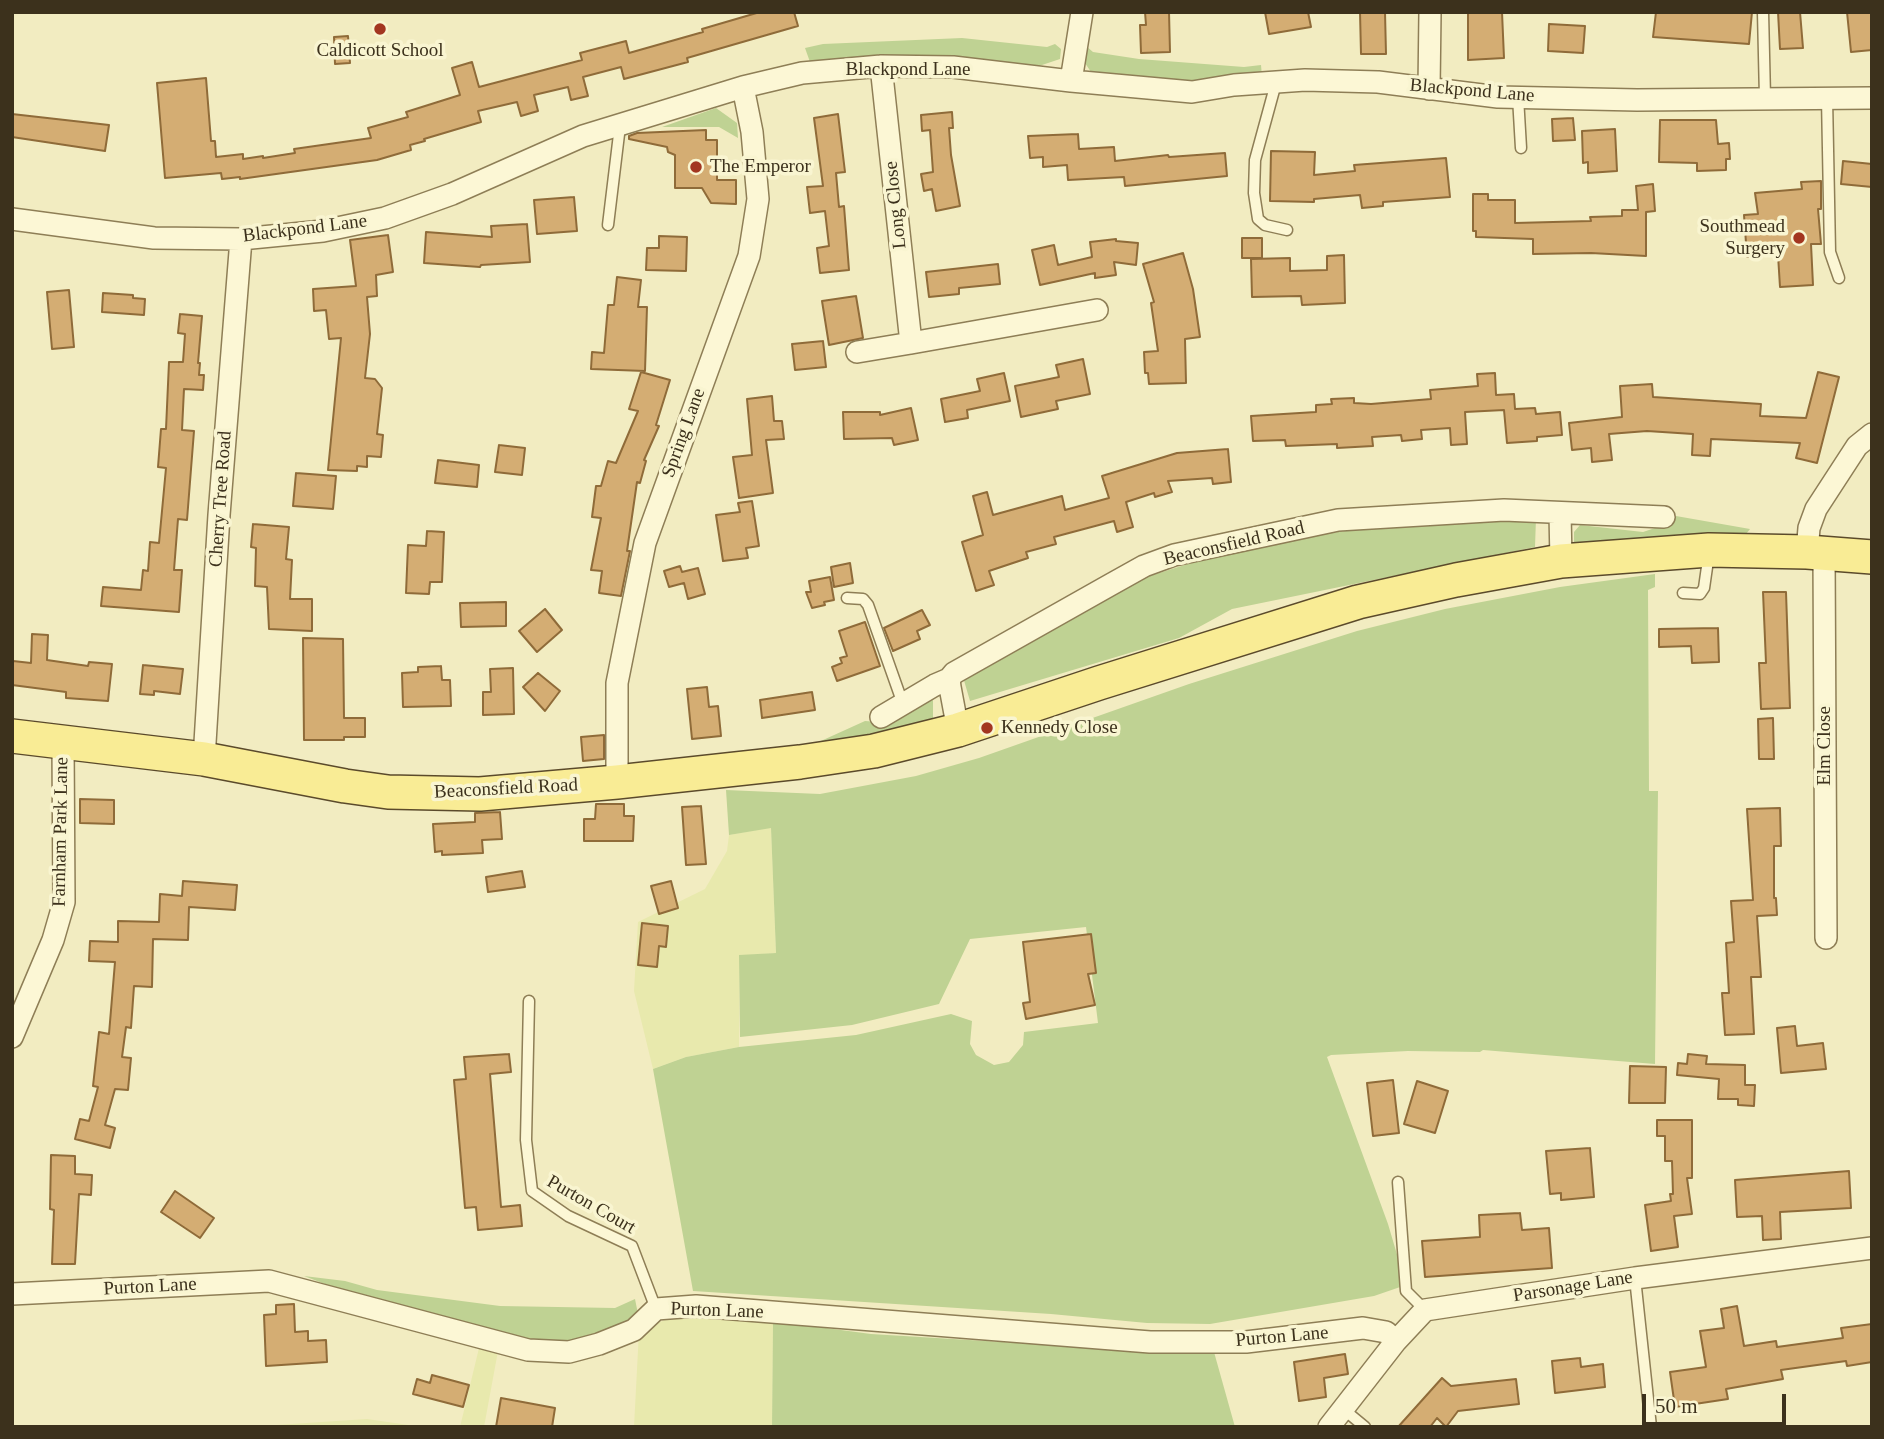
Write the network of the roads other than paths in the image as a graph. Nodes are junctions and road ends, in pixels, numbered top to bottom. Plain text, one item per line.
1 (1082, 12) edge
2 (1430, 12) edge
3 (1763, 12) edge
4 (881, 66) junction
5 (1071, 81) junction
6 (1276, 83) junction
7 (743, 87) junction
8 (1429, 89) junction
9 (1518, 97) junction
10 (1872, 97) edge
11 (1765, 98) junction
12 (1827, 98) junction
13 (620, 126) junction
14 (1521, 148) dead end
15 (12, 219) edge
16 (608, 225) dead end
17 (1287, 230) dead end
18 (241, 239) junction
19 (1839, 278) dead end
20 (1097, 310) dead end
21 (911, 343) junction
22 (857, 352) dead end
23 (1872, 434) edge
24 (1560, 513) junction
25 (1664, 517) dead end
26 (1709, 550) junction
27 (1815, 553) junction
28 (1872, 557) edge
29 (1560, 561) junction
30 (1683, 593) dead end
31 (847, 598) dead end
32 (949, 679) junction
33 (903, 704) junction
34 (881, 717) dead end
35 (958, 730) junction
36 (12, 736) edge
37 (63, 743) junction
38 (204, 759) junction
39 (617, 782) junction
40 (1826, 938) dead end
41 (530, 1001) dead end
42 (12, 1037) edge
43 (1398, 1182) dead end
44 (1872, 1248) edge
45 (1635, 1278) junction
46 (12, 1294) edge
47 (656, 1309) junction
48 (1425, 1310) junction
49 (1396, 1340) junction
50 (1342, 1408) junction
51 (1329, 1427) edge
52 (1365, 1427) edge
53 (1651, 1427) edge

1 - 5 street
2 - 8 street
3 - 11 lane
4 - 5 street, Blackpond Lane
4 - 7 street, Blackpond Lane
4 - 21 street, Long Close
5 - 6 street, Blackpond Lane
6 - 8 street, Blackpond Lane
6 - 17 lane
7 - 13 street, Blackpond Lane
7 - 39 street, Spring Lane
8 - 9 street, Blackpond Lane
9 - 11 street, Blackpond Lane
9 - 14 lane
10 - 12 street, Blackpond Lane
11 - 12 street, Blackpond Lane
12 - 19 lane
13 - 16 lane
13 - 18 street, Blackpond Lane
15 - 18 street, Blackpond Lane
18 - 38 street, Cherry Tree Road
20 - 21 street
21 - 22 street
23 - 27 street
24 - 25 street, Beaconsfield Road
24 - 29 street
24 - 32 street, Beaconsfield Road
26 - 27 main road, Beaconsfield Road
26 - 29 main road, Beaconsfield Road
26 - 30 lane
27 - 28 main road, Beaconsfield Road
27 - 40 street, Elm Close
29 - 35 main road, Beaconsfield Road
31 - 33 lane
32 - 33 street, Beaconsfield Road
32 - 35 street
33 - 34 street, Beaconsfield Road
35 - 39 main road, Beaconsfield Road
36 - 37 main road, Beaconsfield Road
37 - 38 main road, Beaconsfield Road
37 - 42 street, Farnham Park Lane
38 - 39 main road, Beaconsfield Road
41 - 47 lane, Purton Court
43 - 48 lane
44 - 45 street, Parsonage Lane
45 - 48 street, Parsonage Lane
45 - 53 lane
46 - 47 street, Purton Lane
47 - 49 street, Purton Lane
48 - 49 street
49 - 50 street
50 - 51 street
50 - 52 lane

